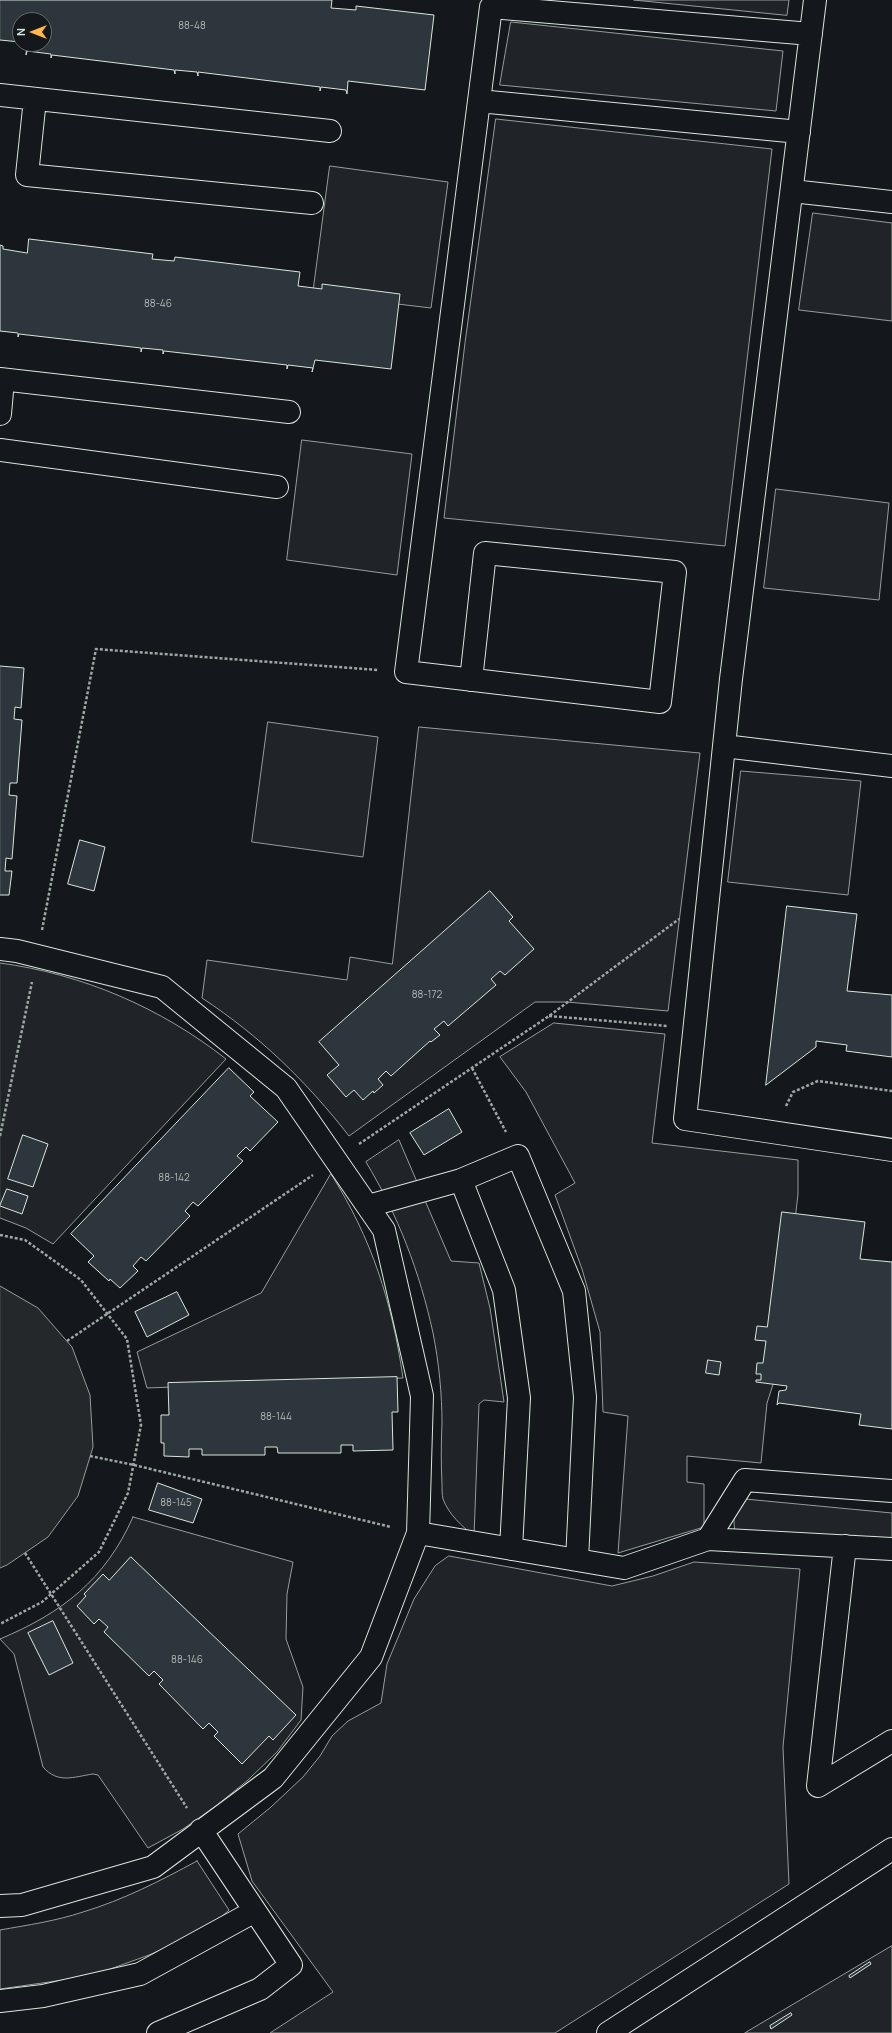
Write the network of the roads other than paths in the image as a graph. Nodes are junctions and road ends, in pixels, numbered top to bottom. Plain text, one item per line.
1 (815, 0) edge
2 (811, 34) junction
3 (0, 95) edge
4 (35, 99) junction
5 (479, 101) junction
6 (330, 131) dead end
7 (800, 132) junction
8 (792, 191) junction
9 (892, 202) edge
10 (312, 203) dead end
11 (1, 380) edge
12 (289, 412) dead end
13 (0, 414) edge
14 (0, 450) edge
15 (277, 487) dead end
16 (471, 680) junction
17 (724, 746) junction
18 (892, 766) edge
19 (0, 949) edge
20 (892, 1150) edge
21 (461, 1180) junction
22 (368, 1206) junction
23 (892, 1491) edge
24 (418, 1533) junction
25 (708, 1539) junction
26 (845, 1546) junction
27 (511, 1549) junction
28 (892, 1549) edge
29 (577, 1560) junction
30 (892, 1741) edge
31 (201, 1830) junction
32 (892, 1849) edge
33 (0, 1906) edge
34 (255, 1912) junction
35 (0, 2000) edge
36 (158, 2033) edge
37 (608, 2033) edge

1 - 2 lane
2 - 5 lane
2 - 7 lane
3 - 4 lane
4 - 6 lane
4 - 10 lane
5 - 7 lane
5 - 16 lane
7 - 8 lane
8 - 9 lane
8 - 17 lane
11 - 12 lane
11 - 13 lane
14 - 15 lane
16 - 16 lane
17 - 18 lane
17 - 20 lane
19 - 22 lane
21 - 22 lane
21 - 27 lane
21 - 29 lane
22 - 24 lane
23 - 25 lane
24 - 27 lane
24 - 31 lane
25 - 26 lane
25 - 29 lane
26 - 28 lane
26 - 30 lane
27 - 29 lane
31 - 33 lane
31 - 34 lane
32 - 37 lane
34 - 35 lane
34 - 36 lane

